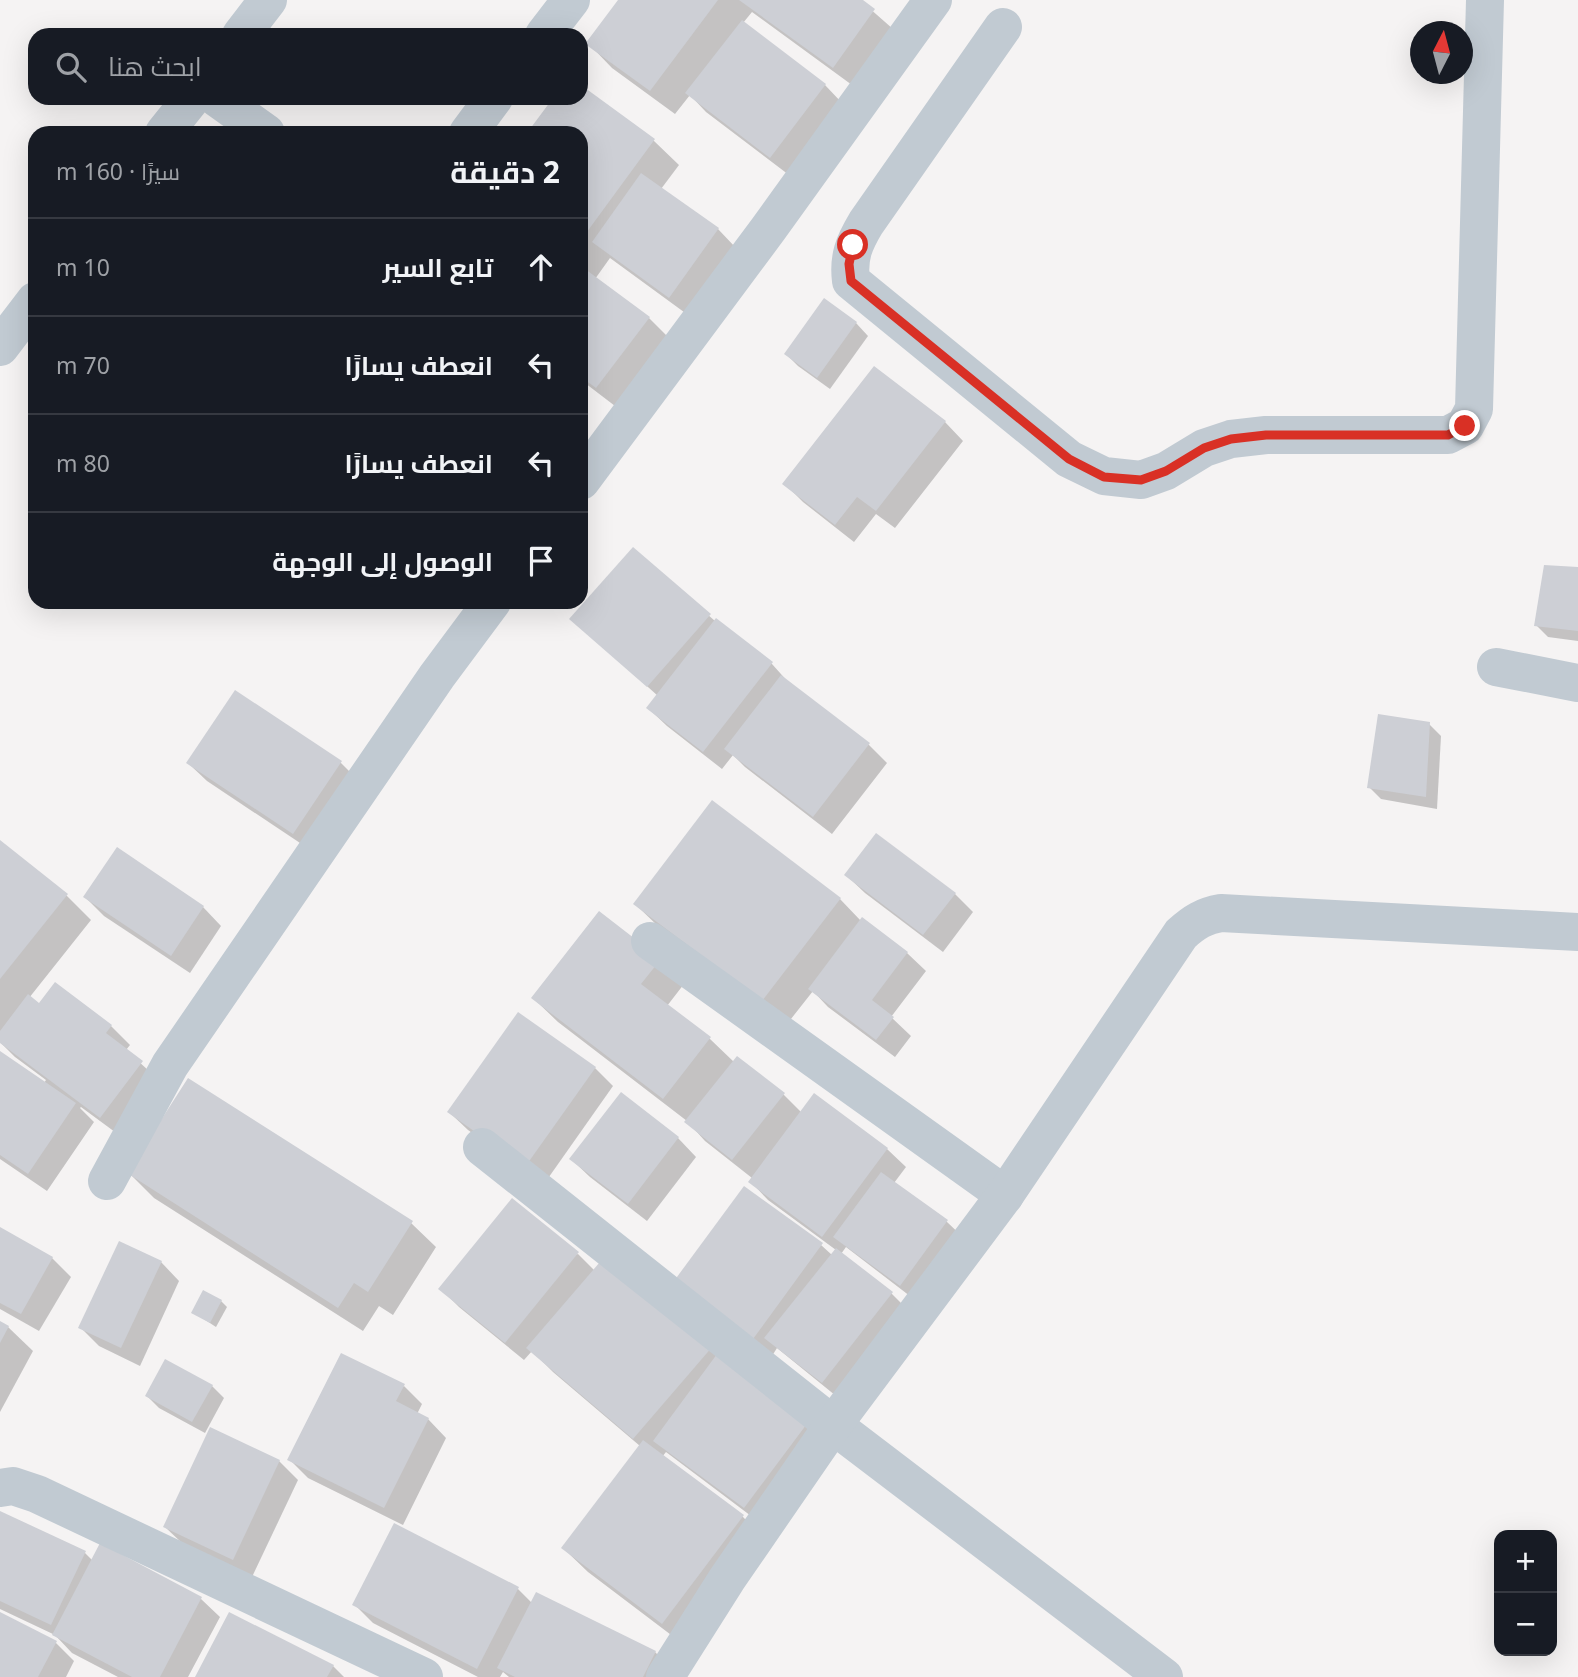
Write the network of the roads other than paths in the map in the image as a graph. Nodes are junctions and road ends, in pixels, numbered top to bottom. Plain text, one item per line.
1 (268, 0) edge
2 (571, 0) edge
3 (933, 0) edge
4 (1485, 0) edge
5 (1003, 27) dead end
6 (246, 28) edge
7 (549, 28) edge
8 (186, 105) edge
9 (227, 105) edge
10 (489, 105) edge
11 (170, 126) edge
12 (256, 126) edge
13 (473, 126) edge
14 (28, 310) edge
15 (0, 347) edge
16 (588, 472) edge
17 (487, 609) edge
18 (1496, 667) dead end
19 (1578, 683) edge
20 (1578, 932) edge
21 (650, 941) dead end
22 (482, 1147) dead end
23 (107, 1181) dead end
24 (1005, 1195) junction
25 (833, 1425) junction
26 (0, 1488) edge
27 (424, 1677) edge
28 (665, 1677) edge
29 (1164, 1677) edge

1 - 6 street
2 - 7 street
3 - 16 street
4 - 5 street
8 - 11 street
9 - 12 street
10 - 13 street
14 - 15 street
17 - 23 street
18 - 19 street
20 - 24 street
21 - 24 street
22 - 25 street
24 - 25 street
25 - 28 street
25 - 29 street
26 - 27 street

